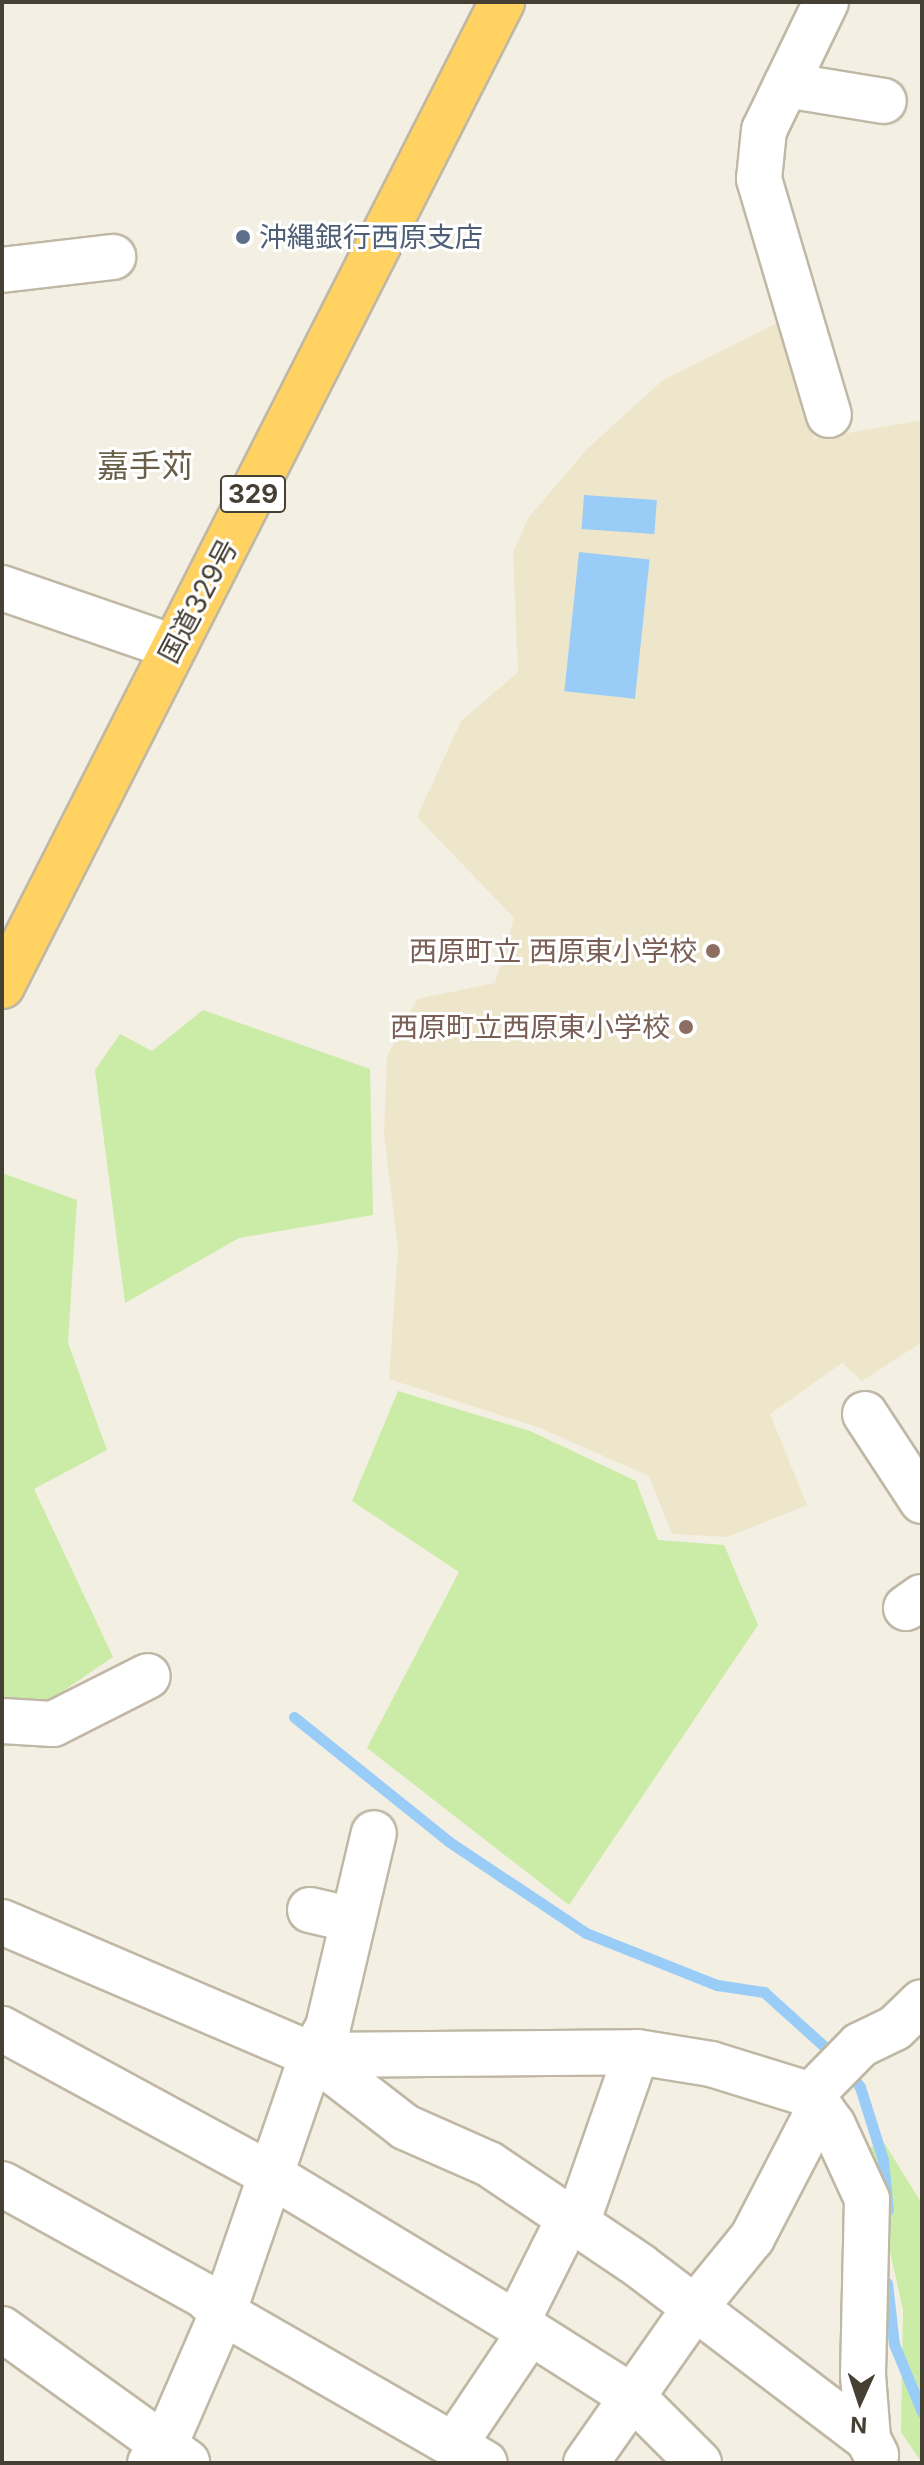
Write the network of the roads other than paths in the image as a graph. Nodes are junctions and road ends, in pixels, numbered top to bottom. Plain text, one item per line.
1 (502, 2) edge
2 (826, 2) edge
3 (786, 85) junction
4 (884, 101) dead end
5 (113, 257) dead end
6 (2, 270) edge
7 (829, 415) dead end
8 (2, 588) edge
9 (173, 647) junction
10 (2, 986) edge
11 (865, 1414) dead end
12 (907, 1446) edge
13 (922, 1501) edge
14 (148, 1676) dead end
15 (2, 1721) edge
16 (374, 1833) dead end
17 (310, 1910) dead end
18 (353, 1920) junction
19 (2, 1922) edge
20 (900, 2028) edge
21 (2, 2029) edge
22 (637, 2052) junction
23 (312, 2055) junction
24 (819, 2094) junction
25 (271, 2175) junction
26 (2, 2184) edge
27 (572, 2223) junction
28 (694, 2309) junction
29 (222, 2312) junction
30 (523, 2328) junction
31 (2, 2329) edge
32 (634, 2398) junction
33 (874, 2451) edge
34 (471, 2453) edge
35 (167, 2458) edge
36 (586, 2463) edge
37 (699, 2463) edge

1 - 9 highway, 国道329号 / 329
2 - 3 street
3 - 4 street
3 - 7 street
5 - 6 street
8 - 9 street
9 - 10 highway, 国道329号 / 329
11 - 12 street
12 - 13 street
14 - 15 street
16 - 18 street
17 - 18 street
18 - 23 street
19 - 23 street
20 - 24 street
21 - 25 street
22 - 23 street
22 - 24 street
22 - 27 street
23 - 25 street
23 - 27 street
24 - 28 street
24 - 33 street
25 - 29 street
25 - 30 street
26 - 29 street
27 - 28 street
27 - 30 street
28 - 32 street
28 - 33 street
29 - 34 street
29 - 35 street
30 - 32 street
30 - 34 street
31 - 35 street
32 - 36 street
32 - 37 street

